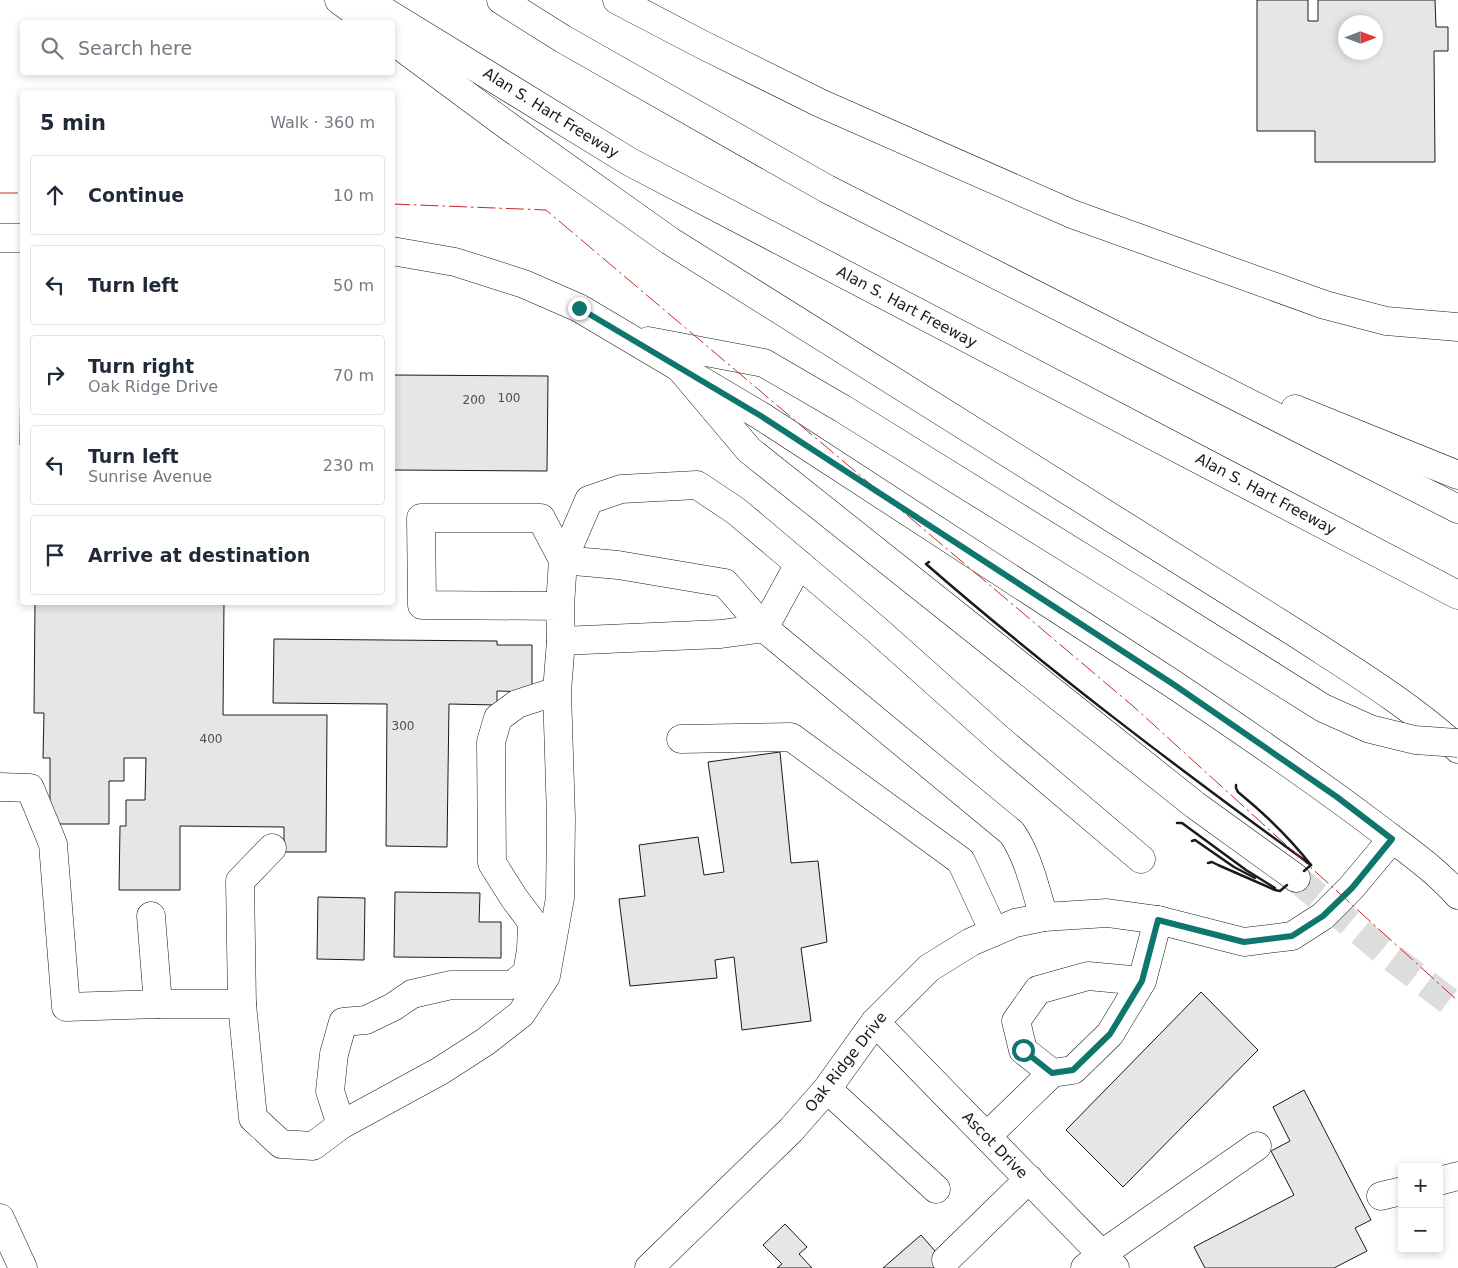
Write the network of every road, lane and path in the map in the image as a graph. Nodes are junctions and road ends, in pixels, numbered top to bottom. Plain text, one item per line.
1 (339, 0) edge
2 (366, 0) edge
3 (501, 0) edge
4 (617, 0) edge
5 (366, 20) edge
6 (395, 42) edge
7 (0, 238) edge
8 (20, 238) edge
9 (395, 252) edge
10 (1458, 327) edge
11 (1110, 333) junction
12 (632, 338) junction
13 (679, 367) junction
14 (1458, 475) edge
15 (1458, 509) edge
16 (562, 560) junction
17 (799, 564) junction
18 (1455, 595) edge
19 (560, 606) junction
20 (764, 628) junction
21 (561, 641) junction
22 (557, 691) junction
23 (681, 739) dead end
24 (1458, 743) edge
25 (1458, 749) edge
26 (0, 788) edge
27 (1392, 839) junction
28 (272, 848) dead end
29 (1141, 860) dead end
30 (1296, 878) tunnel mouth
31 (1458, 895) edge
32 (151, 916) dead end
33 (1044, 917) junction
34 (1158, 920) junction
35 (994, 932) junction
36 (1142, 981) junction
37 (158, 1004) junction
38 (242, 1004) junction
39 (875, 1022) junction
40 (1052, 1073) junction
41 (827, 1089) junction
42 (341, 1125) junction
43 (987, 1136) junction
44 (1257, 1146) dead end
45 (1458, 1176) edge
46 (1029, 1179) junction
47 (1443, 1180) edge
48 (936, 1189) dead end
49 (0, 1218) edge
50 (946, 1260) dead end
51 (1100, 1263) edge
52 (23, 1268) edge
53 (649, 1268) edge

1 - 5 main road
2 - 18 main road, Alan S. Hart Freeway
3 - 11 main road
4 - 10 main road
6 - 25 main road
7 - 8 main road
9 - 12 main road
11 - 14 main road
11 - 15 main road
12 - 13 main road
12 - 24 main road, bridge
13 - 27 main road
13 - 30 main road
16 - 17 main road
16 - 19 main road
16 - 19 main road
16 - 20 main road
17 - 20 main road
17 - 29 main road
19 - 21 main road
20 - 21 main road
20 - 33 main road
21 - 22 main road
22 - 42 main road
22 - 42 main road
23 - 35 main road
26 - 37 main road
27 - 31 main road
27 - 34 main road, Oak Ridge Drive
28 - 38 main road
32 - 37 main road
33 - 34 main road, Oak Ridge Drive
33 - 35 main road, Oak Ridge Drive
34 - 36 main road
35 - 39 main road, Oak Ridge Drive
36 - 40 main road
36 - 40 main road
37 - 38 main road
38 - 42 main road
39 - 41 main road, Oak Ridge Drive
39 - 43 main road, Ascot Drive
40 - 43 main road
41 - 48 main road
41 - 53 main road, Oak Ridge Drive
43 - 46 main road, Ascot Drive
44 - 51 main road
45 - 47 main road
46 - 50 main road
46 - 51 main road, Ascot Drive
49 - 52 main road

